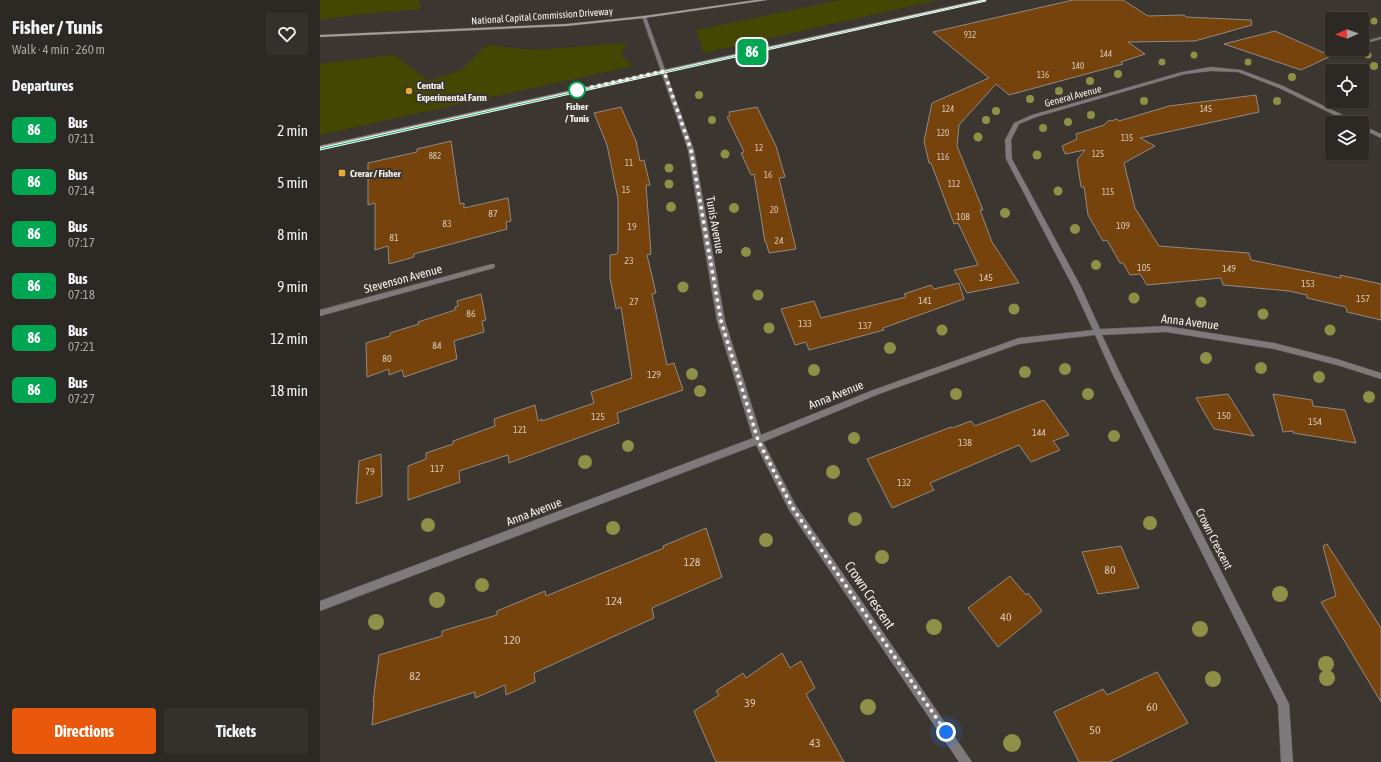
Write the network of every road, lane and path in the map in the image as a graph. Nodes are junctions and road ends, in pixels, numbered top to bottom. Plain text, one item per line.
1 (765, 0) edge
2 (985, 0) edge
3 (644, 17) junction
4 (320, 36) edge
5 (1381, 38) edge
6 (1369, 41) edge
7 (664, 71) junction
8 (1341, 116) edge
9 (1369, 130) edge
10 (1381, 136) edge
11 (320, 148) edge
12 (492, 266) dead end
13 (320, 313) edge
14 (1098, 332) junction
15 (1381, 376) edge
16 (758, 440) junction
17 (320, 606) edge
18 (966, 762) edge
19 (1287, 762) edge

1 - 3 main road, National Capital Commission Driveway
2 - 7 main road
3 - 4 main road, National Capital Commission Driveway
3 - 7 street, Tunis Avenue
5 - 6 street
7 - 11 main road
7 - 16 street, Tunis Avenue
8 - 14 street, General Avenue
9 - 10 street
12 - 13 street, Stevenson Avenue
14 - 15 street, Anna Avenue
14 - 16 street, Anna Avenue
14 - 19 street, Crown Crescent
16 - 17 street, Anna Avenue
16 - 18 street, Crown Crescent

